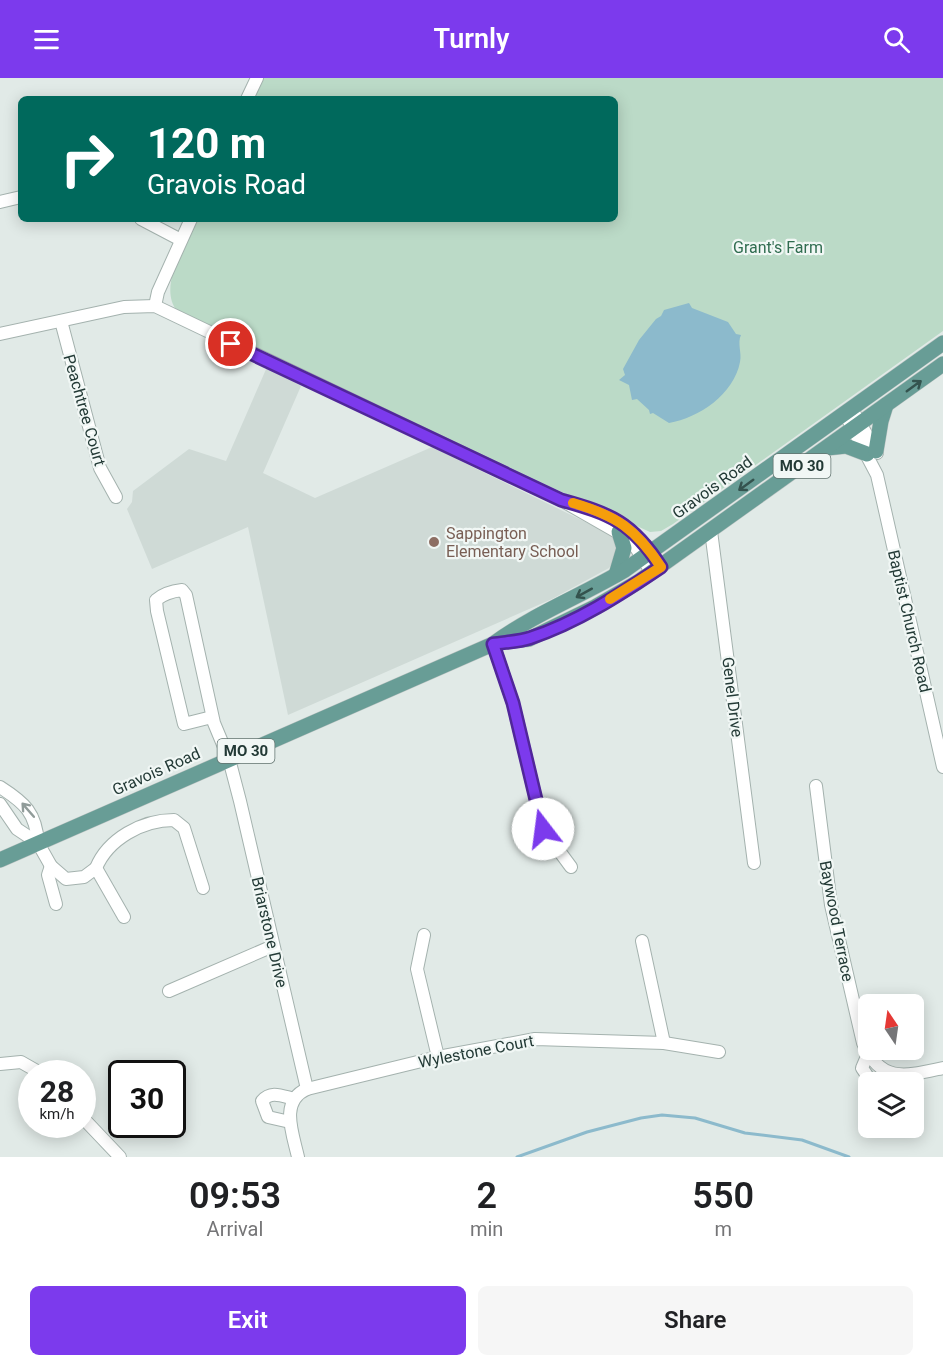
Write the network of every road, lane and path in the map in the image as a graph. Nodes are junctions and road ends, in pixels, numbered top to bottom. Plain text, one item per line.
1 (256, 78) edge
2 (248, 96) edge
3 (18, 198) edge
4 (0, 201) edge
5 (147, 222) edge
6 (190, 222) edge
7 (181, 240) junction
8 (154, 306) junction
9 (61, 321) junction
10 (0, 334) edge
11 (943, 343) edge
12 (943, 364) edge
13 (886, 405) junction
14 (848, 411) junction
15 (858, 425) junction
16 (827, 448) junction
17 (872, 452) junction
18 (116, 497) dead end
19 (561, 500) junction
20 (711, 531) junction
21 (619, 532) junction
22 (647, 555) junction
23 (657, 570) junction
24 (616, 575) junction
25 (493, 644) junction
26 (212, 717) junction
27 (229, 759) junction
28 (943, 767) edge
29 (816, 786) dead end
30 (0, 787) edge
31 (0, 804) edge
32 (38, 843) junction
33 (0, 860) edge
34 (754, 863) dead end
35 (51, 866) junction
36 (572, 867) dead end
37 (96, 868) junction
38 (203, 888) dead end
39 (56, 904) dead end
40 (124, 917) dead end
41 (424, 935) dead end
42 (642, 941) dead end
43 (273, 946) junction
44 (170, 991) dead end
45 (664, 1043) junction
46 (719, 1053) dead end
47 (438, 1057) junction
48 (18, 1062) edge
49 (0, 1064) edge
50 (943, 1068) edge
51 (307, 1089) junction
52 (294, 1099) junction
53 (290, 1122) junction
54 (96, 1132) edge
55 (120, 1157) edge
56 (298, 1157) edge

1 - 2 street
3 - 4 street
5 - 7 street
6 - 7 street
7 - 8 street
8 - 9 street
8 - 19 street
9 - 10 street
9 - 18 street, Peachtree Court
11 - 14 main road, Gravois Road / MO 30
13 -> 12 main road, Gravois Road / MO 30
13 - 15 main road, Gravois Road / MO 30
13 - 17 main road
14 - 15 street, Baptist Church Road
14 -> 22 main road, Gravois Road / MO 30
15 - 16 main road, Gravois Road / MO 30
15 - 17 street, Baptist Church Road
16 - 17 main road
16 - 20 main road, Gravois Road / MO 30
17 - 28 street, Baptist Church Road
19 - 21 street
19 - 22 street
20 - 23 main road, Gravois Road / MO 30
20 - 34 street, Genel Drive
21 - 22 street
21 - 24 main road
22 - 23 street
22 - 24 main road, Gravois Road / MO 30
23 - 25 main road, Gravois Road / MO 30
24 -> 25 main road, Gravois Road / MO 30
25 - 27 main road, Gravois Road / MO 30
25 - 36 street
26 - 26 street, Briarstone Drive
26 - 27 street, Briarstone Drive
27 - 32 main road, Gravois Road / MO 30
27 - 43 street, Briarstone Drive
29 - 50 street, Baywood Terrace
32 -> 30 street
31 - 32 street
32 - 33 main road, Gravois Road / MO 30
32 - 35 street
35 - 37 street
35 - 39 street
37 - 38 street
37 - 40 street
41 - 47 street
42 - 45 street
43 - 44 street
43 - 51 street, Briarstone Drive
45 - 46 street, Wylestone Court
45 - 47 street, Wylestone Court
47 - 51 street, Wylestone Court
48 - 49 street
51 - 52 street
52 - 53 street
52 - 53 street
53 - 56 street
54 - 55 street

